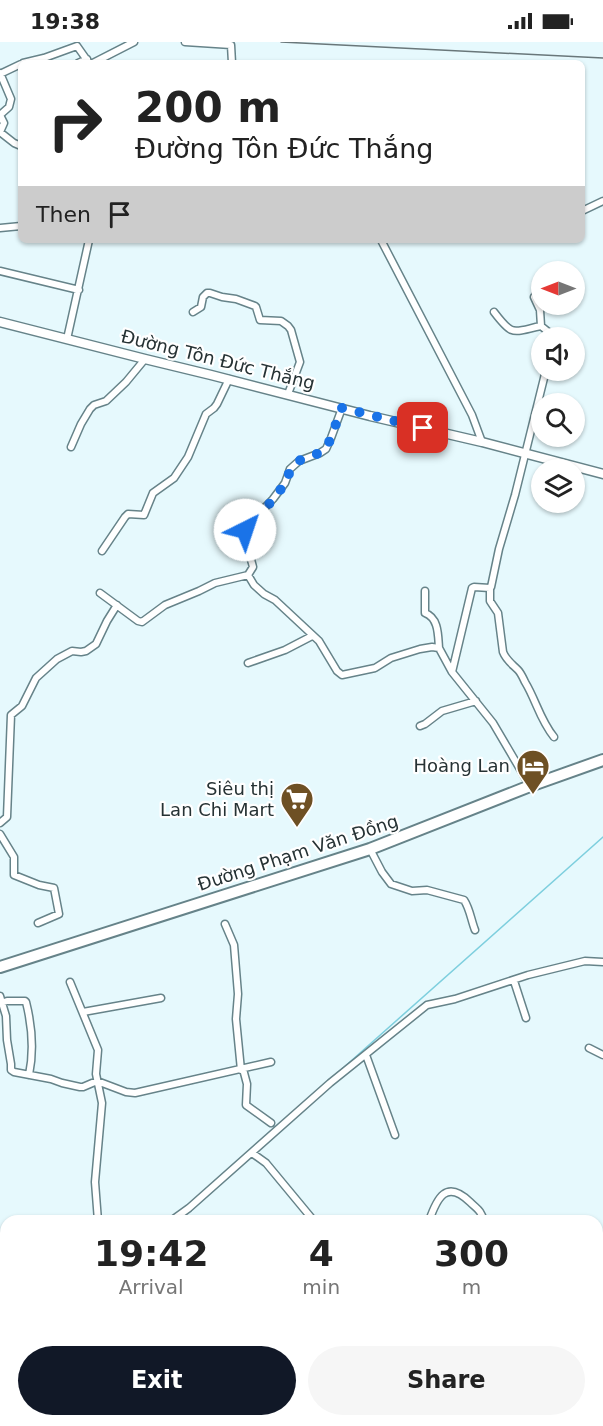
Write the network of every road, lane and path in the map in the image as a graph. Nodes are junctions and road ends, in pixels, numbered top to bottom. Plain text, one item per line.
1 (134, 42) edge
2 (185, 42) edge
3 (35, 60) edge
4 (88, 60) edge
5 (94, 60) edge
6 (232, 60) edge
7 (18, 65) edge
8 (0, 74) edge
9 (0, 132) edge
10 (18, 145) edge
11 (603, 201) edge
12 (585, 210) edge
13 (18, 226) edge
14 (0, 228) edge
15 (88, 243) edge
16 (383, 243) edge
17 (0, 271) edge
18 (79, 290) junction
19 (193, 312) dead end
20 (494, 312) dead end
21 (542, 315) edge
22 (0, 322) edge
23 (541, 326) joint
24 (67, 339) junction
25 (145, 359) junction
26 (229, 379) junction
27 (543, 381) edge
28 (288, 394) junction
29 (342, 408) junction
30 (482, 442) junction
31 (71, 447) dead end
32 (525, 454) junction
33 (603, 474) edge
34 (102, 551) dead end
35 (248, 575) junction
36 (490, 588) junction
37 (424, 591) dead end
38 (100, 593) dead end
39 (117, 605) junction
40 (312, 636) junction
41 (439, 648) junction
42 (248, 663) dead end
43 (452, 672) junction
44 (476, 701) junction
45 (420, 726) dead end
46 (554, 736) dead end
47 (603, 760) edge
48 (530, 786) junction
49 (0, 823) edge
50 (0, 834) edge
51 (370, 849) junction
52 (38, 922) dead end
53 (225, 924) dead end
54 (475, 930) dead end
55 (603, 962) edge
56 (0, 967) edge
57 (514, 981) junction
58 (70, 982) dead end
59 (161, 998) dead end
60 (1, 1001) edge
61 (83, 1012) junction
62 (526, 1018) dead end
63 (589, 1048) dead end
64 (366, 1055) junction
65 (603, 1055) edge
66 (271, 1062) dead end
67 (242, 1070) junction
68 (29, 1075) junction
69 (97, 1081) junction
70 (271, 1123) dead end
71 (395, 1135) dead end
72 (252, 1152) junction
73 (98, 1215) edge
74 (179, 1215) edge
75 (309, 1215) edge
76 (432, 1215) edge
77 (482, 1215) edge

1 - 5 street
2 - 6 street
3 - 4 street
7 - 8 street
8 - 9 street
9 - 10 street
11 - 12 street
13 - 14 street
15 - 18 street
16 - 30 street
17 - 18 street
18 - 24 street
19 - 28 street
20 - 23 street
21 - 23 street
22 - 24 main road, Đường Tôn Đức Thắng
24 - 25 main road, Đường Tôn Đức Thắng
25 - 26 main road, Đường Tôn Đức Thắng
25 - 31 street
26 - 28 main road, Đường Tôn Đức Thắng
26 - 34 street
27 - 32 street
28 - 29 main road, Đường Tôn Đức Thắng
29 - 30 main road, Đường Tôn Đức Thắng
29 - 35 street
30 - 32 main road, Đường Tôn Đức Thắng
32 - 33 main road, Đường Tôn Đức Thắng
32 - 36 street
35 - 39 street
35 - 40 street
36 - 43 street
36 - 46 street
37 - 41 street
38 - 39 street
39 - 49 street
40 - 41 street
40 - 42 street
41 - 43 street
43 - 44 street
44 - 45 street
44 - 48 street
47 - 48 highway, Đường Phạm Văn Đồng
48 - 51 highway, Đường Phạm Văn Đồng
50 - 52 street
51 - 54 street
51 - 56 highway, Đường Phạm Văn Đồng
53 - 67 street
55 - 57 street
57 - 62 street
57 - 64 street
58 - 61 street
59 - 61 street
60 - 68 street
60 - 68 street
61 - 69 street
63 - 65 street
64 - 71 street
64 - 72 street
66 - 67 street
67 - 69 street
67 - 70 street
68 - 69 street
69 - 73 street
72 - 74 street
72 - 75 street
76 - 77 street

